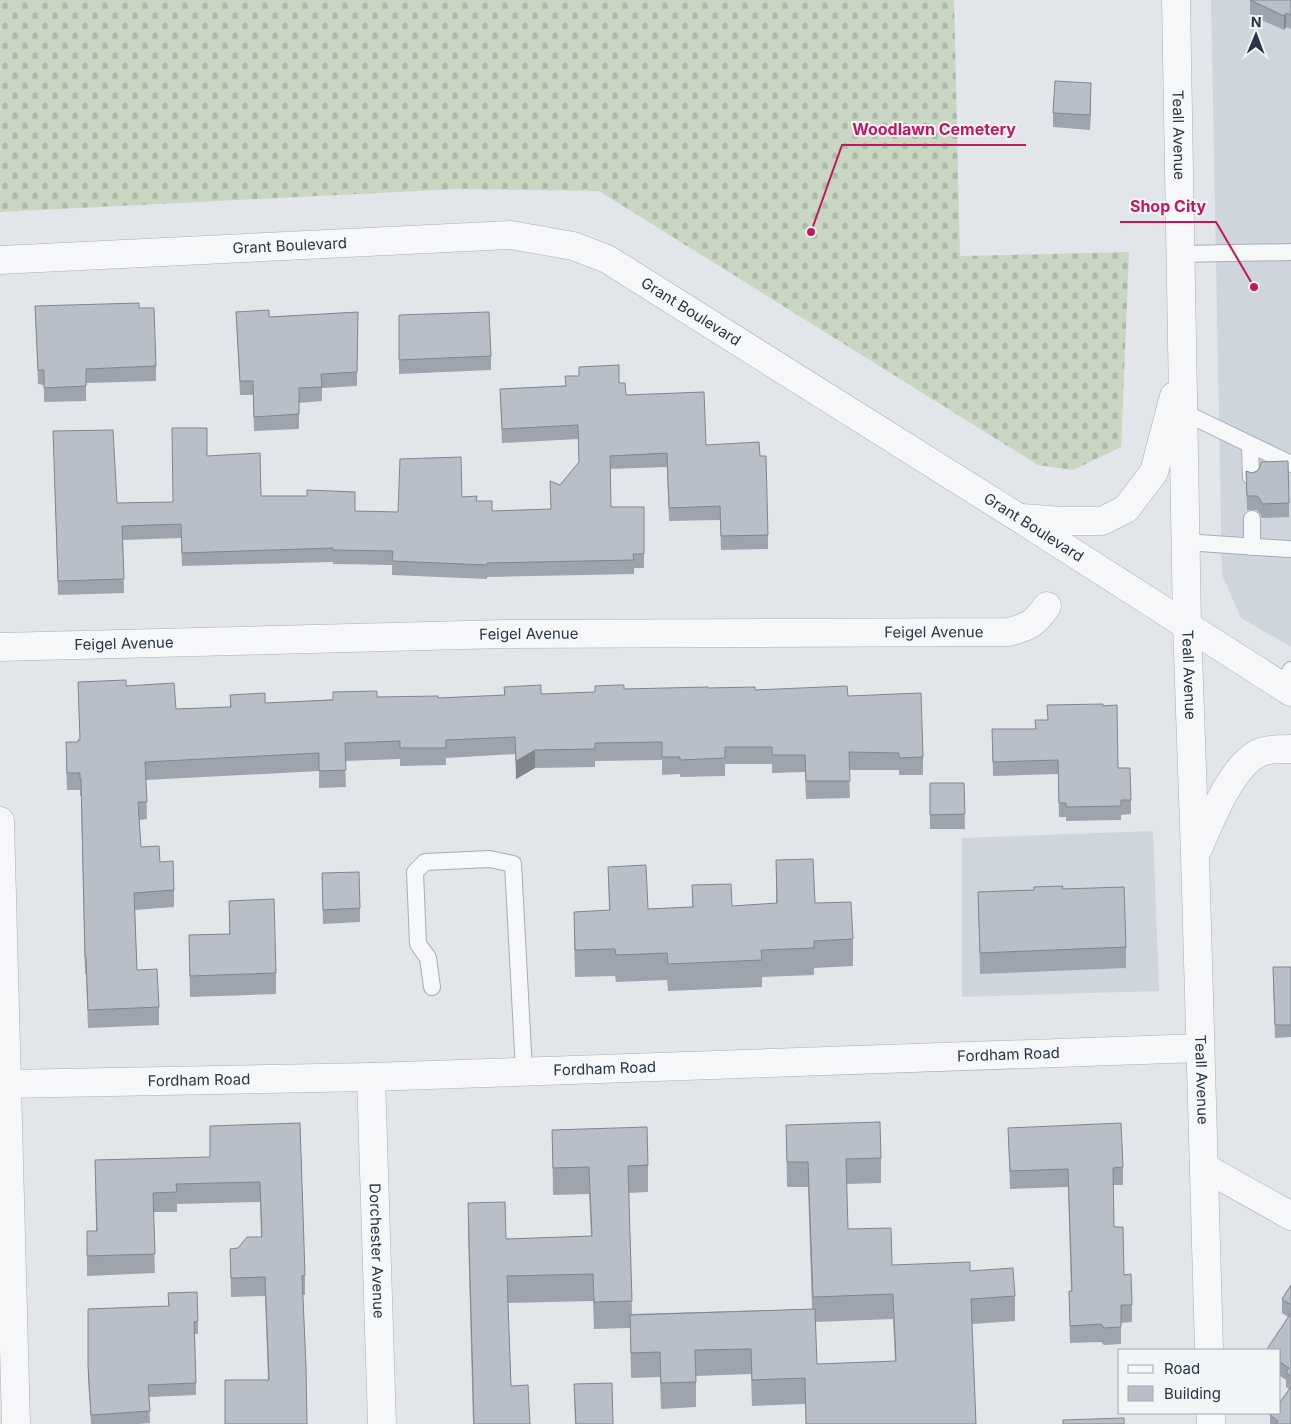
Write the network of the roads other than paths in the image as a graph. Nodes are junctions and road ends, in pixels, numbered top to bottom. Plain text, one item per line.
1 (1176, 0) edge
2 (1291, 252) edge
3 (1180, 254) junction
4 (0, 260) edge
5 (1182, 363) junction
6 (1183, 412) junction
7 (1250, 445) junction
8 (1291, 464) edge
9 (1251, 477) edge
10 (1019, 518) junction
11 (1252, 519) dead end
12 (1185, 542) junction
13 (1290, 545) edge
14 (1252, 547) junction
15 (1047, 606) dead end
16 (1186, 625) junction
17 (0, 648) edge
18 (1288, 683) edge
19 (1291, 749) edge
20 (0, 821) edge
21 (1195, 855) junction
22 (1, 886) edge
23 (432, 987) dead end
24 (1200, 1048) junction
25 (524, 1071) junction
26 (371, 1077) junction
27 (7, 1084) junction
28 (1204, 1167) junction
29 (1291, 1216) edge
30 (1209, 1349) edge
31 (16, 1424) edge
32 (382, 1424) edge

1 - 3 street, Teall Avenue
2 - 3 lane
3 - 5 street, Teall Avenue
4 - 10 street, Grant Boulevard
5 - 6 street, Teall Avenue
5 - 10 street
6 - 7 lane
6 - 12 street, Teall Avenue
7 - 8 lane
7 - 9 lane
10 - 16 street, Grant Boulevard
11 - 14 lane
12 - 14 lane
12 - 16 street, Teall Avenue
13 - 14 lane
15 - 17 street, Feigel Avenue
16 - 18 street, Grant Boulevard
16 - 21 street, Teall Avenue
19 - 21 street
20 - 22 street
21 - 24 street, Teall Avenue
22 - 27 street
23 - 25 lane
24 - 25 street, Fordham Road
24 - 28 street, Teall Avenue
25 - 26 street, Fordham Road
26 - 27 street, Fordham Road
26 - 32 street, Dorchester Avenue
27 - 31 street
28 - 29 street
28 - 30 street, Teall Avenue

